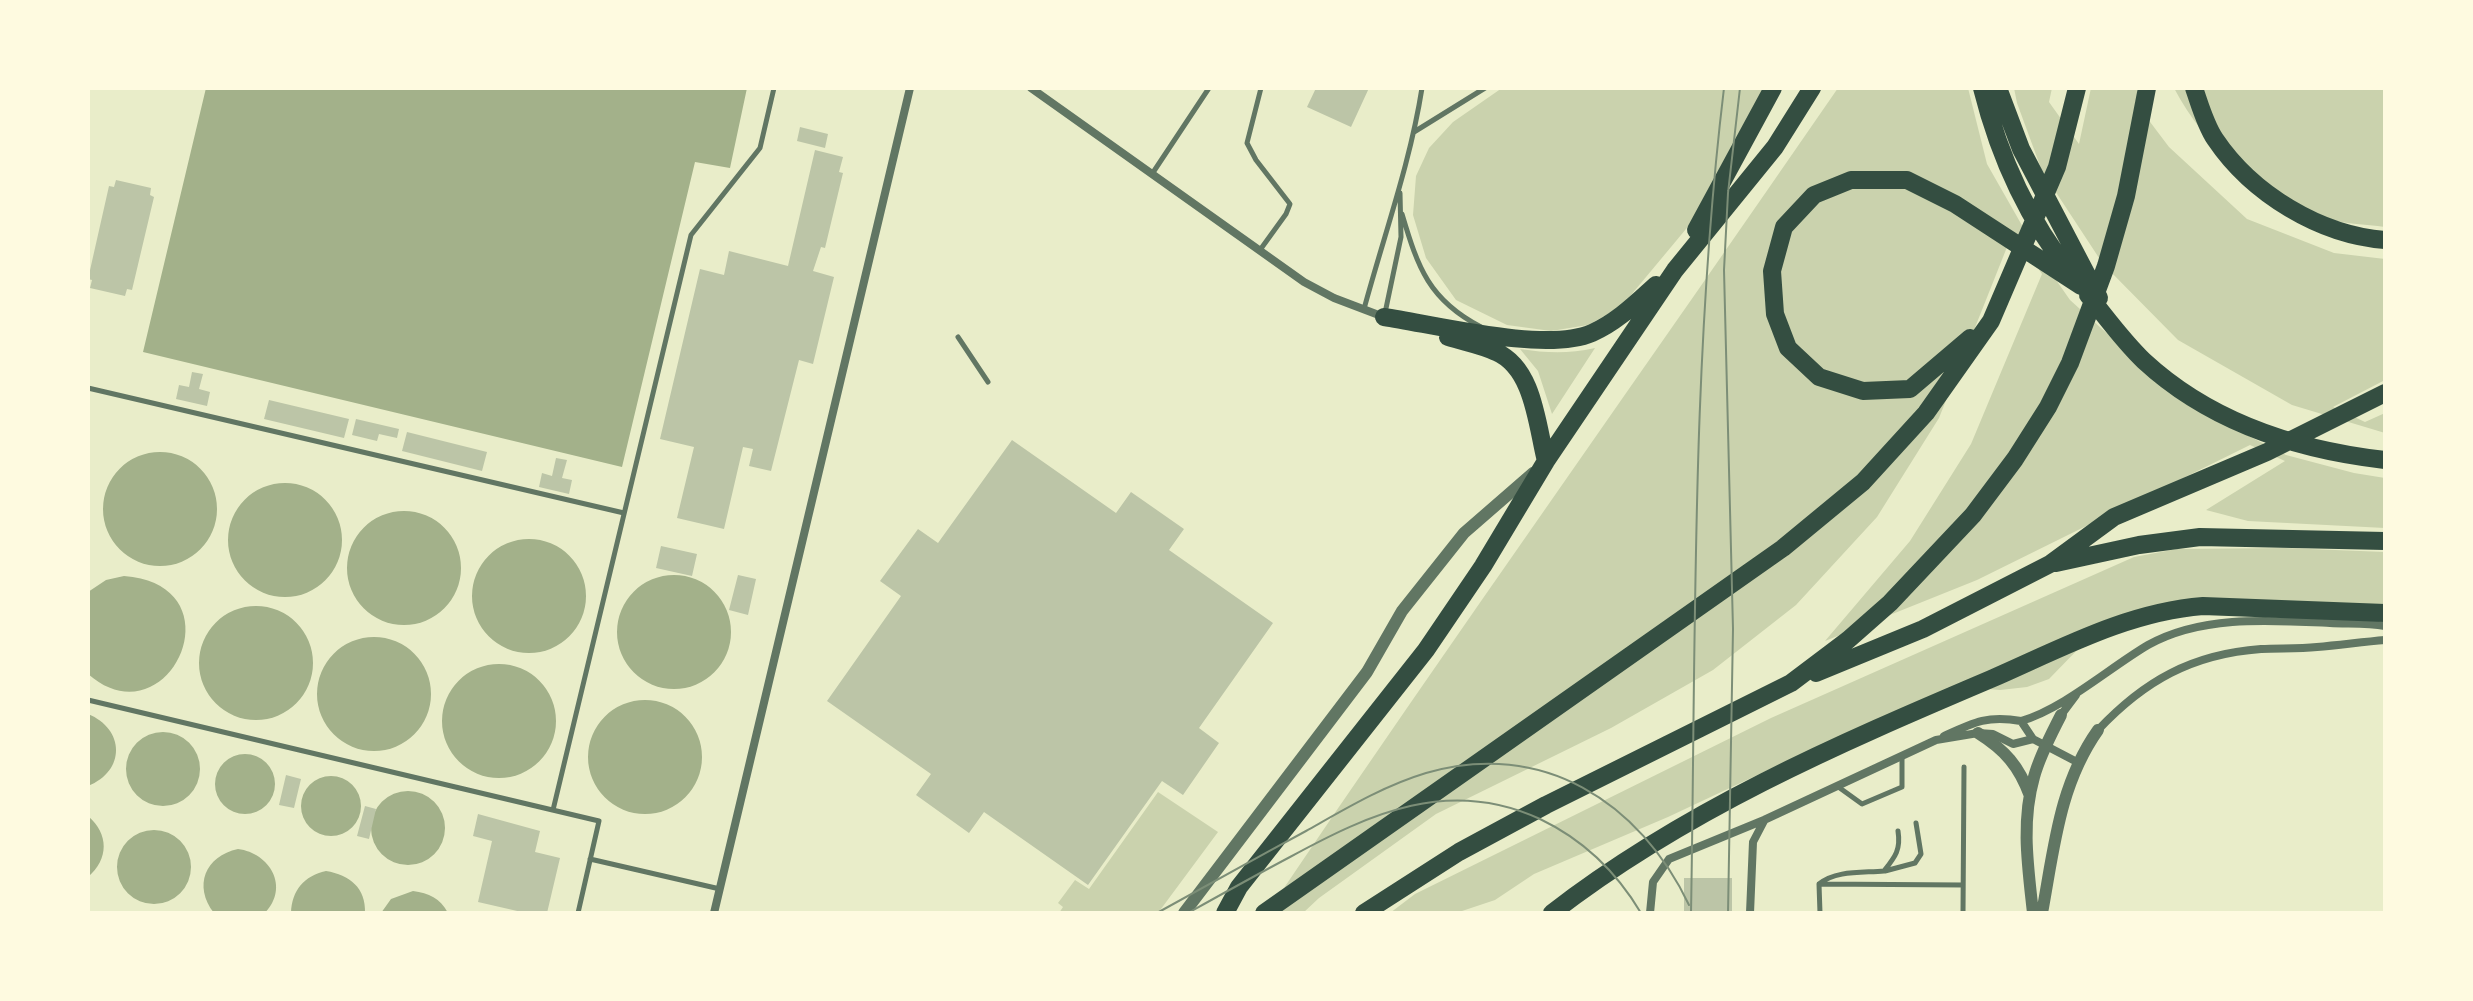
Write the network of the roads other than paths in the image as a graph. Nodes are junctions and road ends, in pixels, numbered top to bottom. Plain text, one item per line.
1 (774, 88) edge
2 (910, 88) edge
3 (1031, 88) edge
4 (1209, 88) edge
5 (1261, 88) edge
6 (1422, 88) edge
7 (1485, 88) edge
8 (1773, 88) edge
9 (1812, 88) edge
10 (1982, 88) edge
11 (1998, 88) edge
12 (2077, 88) edge
13 (2147, 88) edge
14 (2194, 88) edge
15 (1413, 133) junction
16 (1152, 174) junction
17 (1400, 192) junction
18 (1402, 214) junction
19 (2385, 240) edge
20 (1260, 250) junction
21 (1675, 270) junction
22 (2081, 286) junction
23 (1363, 310) junction
24 (1384, 317) junction
25 (1991, 321) junction
26 (2117, 331) junction
27 (1501, 336) junction
28 (958, 337) dead end
29 (988, 382) dead end
30 (88, 388) edge
31 (2385, 393) edge
32 (2385, 460) edge
33 (1546, 461) junction
34 (624, 513) junction
35 (2385, 541) edge
36 (2050, 564) junction
37 (2385, 613) edge
38 (2385, 626) edge
39 (2385, 640) edge
40 (1791, 683) junction
41 (2081, 687) junction
42 (88, 700) edge
43 (2061, 715) joint
44 (2021, 721) junction
45 (2098, 730) joint
46 (1978, 733) junction
47 (2033, 739) junction
48 (1936, 740) junction
49 (2046, 745) junction
50 (1902, 755) junction
51 (2077, 762) junction
52 (1964, 767) dead end
53 (1836, 785) junction
54 (2030, 796) junction
55 (553, 810) junction
56 (1764, 820) junction
57 (1916, 823) dead end
58 (1898, 831) dead end
59 (590, 859) junction
60 (1884, 871) junction
61 (1819, 884) junction
62 (1963, 885) junction
63 (1239, 887) junction
64 (720, 889) junction
65 (578, 913) edge
66 (714, 913) edge
67 (1184, 913) edge
68 (1219, 913) edge
69 (1225, 913) edge
70 (1264, 913) edge
71 (1364, 913) edge
72 (1552, 913) edge
73 (1650, 913) edge
74 (1750, 913) edge
75 (1820, 913) edge
76 (1963, 913) edge
77 (2033, 913) edge
78 (2042, 913) edge

1 - 34 lane
2 - 64 street
3 - 16 street
4 - 16 lane
5 - 20 lane
6 - 15 lane
7 - 15 lane
8 - 21 highway
9 - 21 highway
10 - 22 highway
11 - 26 highway
12 - 25 highway
13 - 40 highway
14 - 19 highway
15 - 17 lane
16 - 20 street
17 - 18 lane
17 - 23 lane
18 - 24 lane
18 - 27 lane
20 - 23 street
21 - 27 highway
21 - 33 highway
22 - 25 highway
22 - 26 highway
23 - 24 street
24 - 27 highway
24 - 33 highway
25 - 70 highway
26 - 32 highway
28 - 29 lane
30 - 34 lane
31 - 36 highway
33 - 63 highway
33 - 67 street
34 - 55 lane
35 - 36 highway
36 - 40 highway
37 - 72 highway
38 - 41 street
39 - 45 street
40 - 71 highway
41 - 43 street
41 - 44 street
42 - 55 lane
43 - 49 street
44 - 47 street
44 - 48 street
45 - 51 street
46 - 47 street
46 - 48 street
46 - 54 street
47 - 49 street
48 - 50 street
49 - 51 street
49 - 54 street
50 - 53 street
50 - 53 lane
51 - 78 street
52 - 62 lane
53 - 56 street
54 - 77 street
55 - 59 lane
56 - 73 street
56 - 74 street
57 - 60 lane
58 - 60 lane
59 - 64 lane
59 - 65 lane
60 - 61 lane
61 - 62 lane
61 - 75 lane
62 - 76 lane
63 - 68 highway
63 - 69 highway
64 - 66 street

